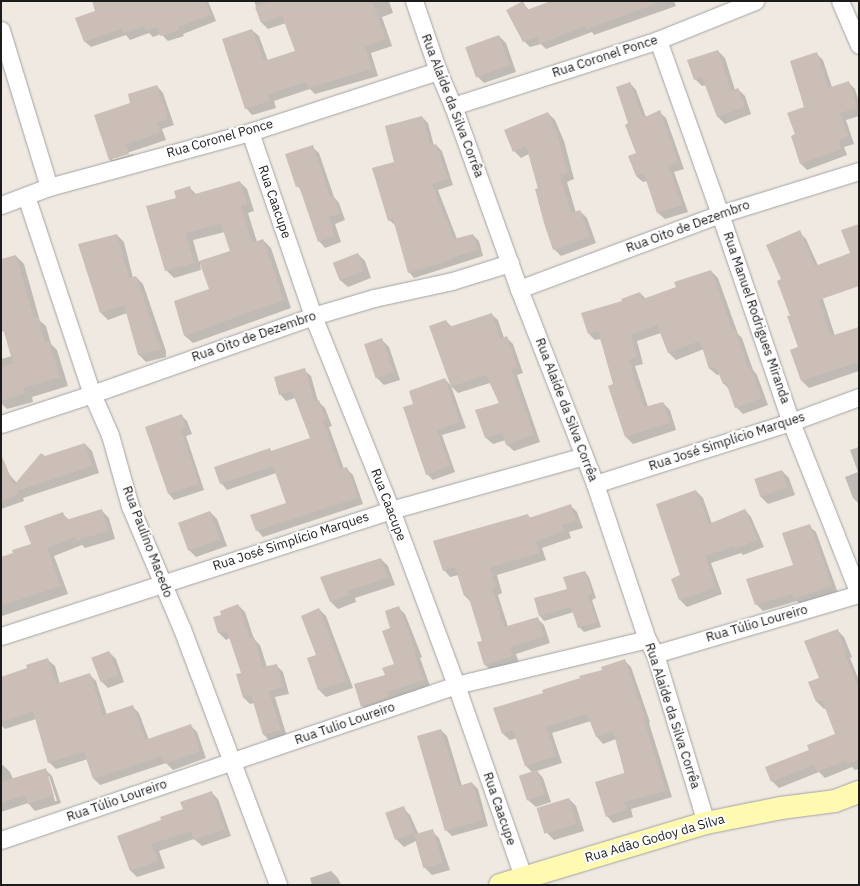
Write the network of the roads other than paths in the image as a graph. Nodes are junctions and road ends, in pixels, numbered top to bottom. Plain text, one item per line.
1 (414, 1) edge
2 (755, 1) edge
3 (840, 1) edge
4 (1, 30) edge
5 (658, 40) junction
6 (859, 45) edge
7 (438, 71) junction
8 (453, 106) junction
9 (250, 132) junction
10 (859, 171) edge
11 (49, 187) junction
12 (26, 196) junction
13 (1, 205) edge
14 (720, 214) junction
15 (510, 262) junction
16 (519, 289) junction
17 (313, 316) junction
18 (92, 394) junction
19 (859, 397) edge
20 (791, 422) junction
21 (1, 424) edge
22 (584, 456) junction
23 (595, 484) junction
24 (391, 510) junction
25 (162, 584) junction
26 (859, 594) edge
27 (1, 636) edge
28 (647, 639) junction
29 (655, 654) junction
30 (456, 685) junction
31 (233, 762) junction
32 (859, 792) edge
33 (706, 822) junction
34 (1, 840) edge
35 (524, 879) junction
36 (278, 885) edge
37 (500, 885) edge

1 - 7 street, Rua Alaíde da Silva Corrêa
2 - 5 street, Rua Coronel Ponce
3 - 6 street
4 - 11 street
5 - 8 street, Rua Coronel Ponce
5 - 14 street, Rua Manuel Rodrigues Miranda
7 - 8 street, Rua Alaíde da Silva Corrêa
7 - 9 street, Rua Coronel Ponce
8 - 15 street, Rua Alaíde da Silva Corrêa
9 - 11 street, Rua Coronel Ponce
9 - 17 street, Rua Caacupe
10 - 14 street, Rua Oito de Dezembro
11 - 12 street, Rua Coronel Ponce
12 - 13 street, Rua Coronel Ponce
12 - 18 street, Rua Paulino Macedo
14 - 16 street, Rua Oito de Dezembro
14 - 20 street, Rua Manuel Rodrigues Miranda
15 - 16 street, Rua Alaíde da Silva Corrêa
15 - 17 street, Rua Oito de Dezembro
16 - 22 street, Rua Alaíde da Silva Corrêa
17 - 18 street, Rua Oito de Dezembro
17 - 24 street, Rua Caacupe
18 - 21 street, Rua Oito de Dezembro
18 - 25 street, Rua Paulino Macedo
19 - 20 street, Rua José Simplício Marques
20 - 23 street, Rua José Simplício Marques
20 - 26 street, Rua Manuel Rodrigues Miranda
22 - 23 street, Rua Alaíde da Silva Corrêa
22 - 24 street, Rua José Simplício Marques
23 - 28 street, Rua Alaíde da Silva Corrêa
24 - 25 street, Rua José Simplício Marques
24 - 30 street, Rua Caacupe
25 - 27 street, Rua José Simplício Marques
25 - 31 street, Rua Paulino Macedo
26 - 29 street, Rua Túlio Loureiro
28 - 29 street, Rua Alaíde da Silva Corrêa
28 - 30 street
29 - 33 street, Rua Alaíde da Silva Corrêa
30 - 31 street, Rua Tulio Loureiro
30 - 35 street, Rua Caacupe
31 - 34 street, Rua Túlio Loureiro
31 - 36 street, Rua Paulino Macedo
32 - 33 street, Rua Adão Godoy da Silva
33 - 35 street, Rua Adão Godoy da Silva
35 - 37 street, Rua Adão Godoy da Silva

